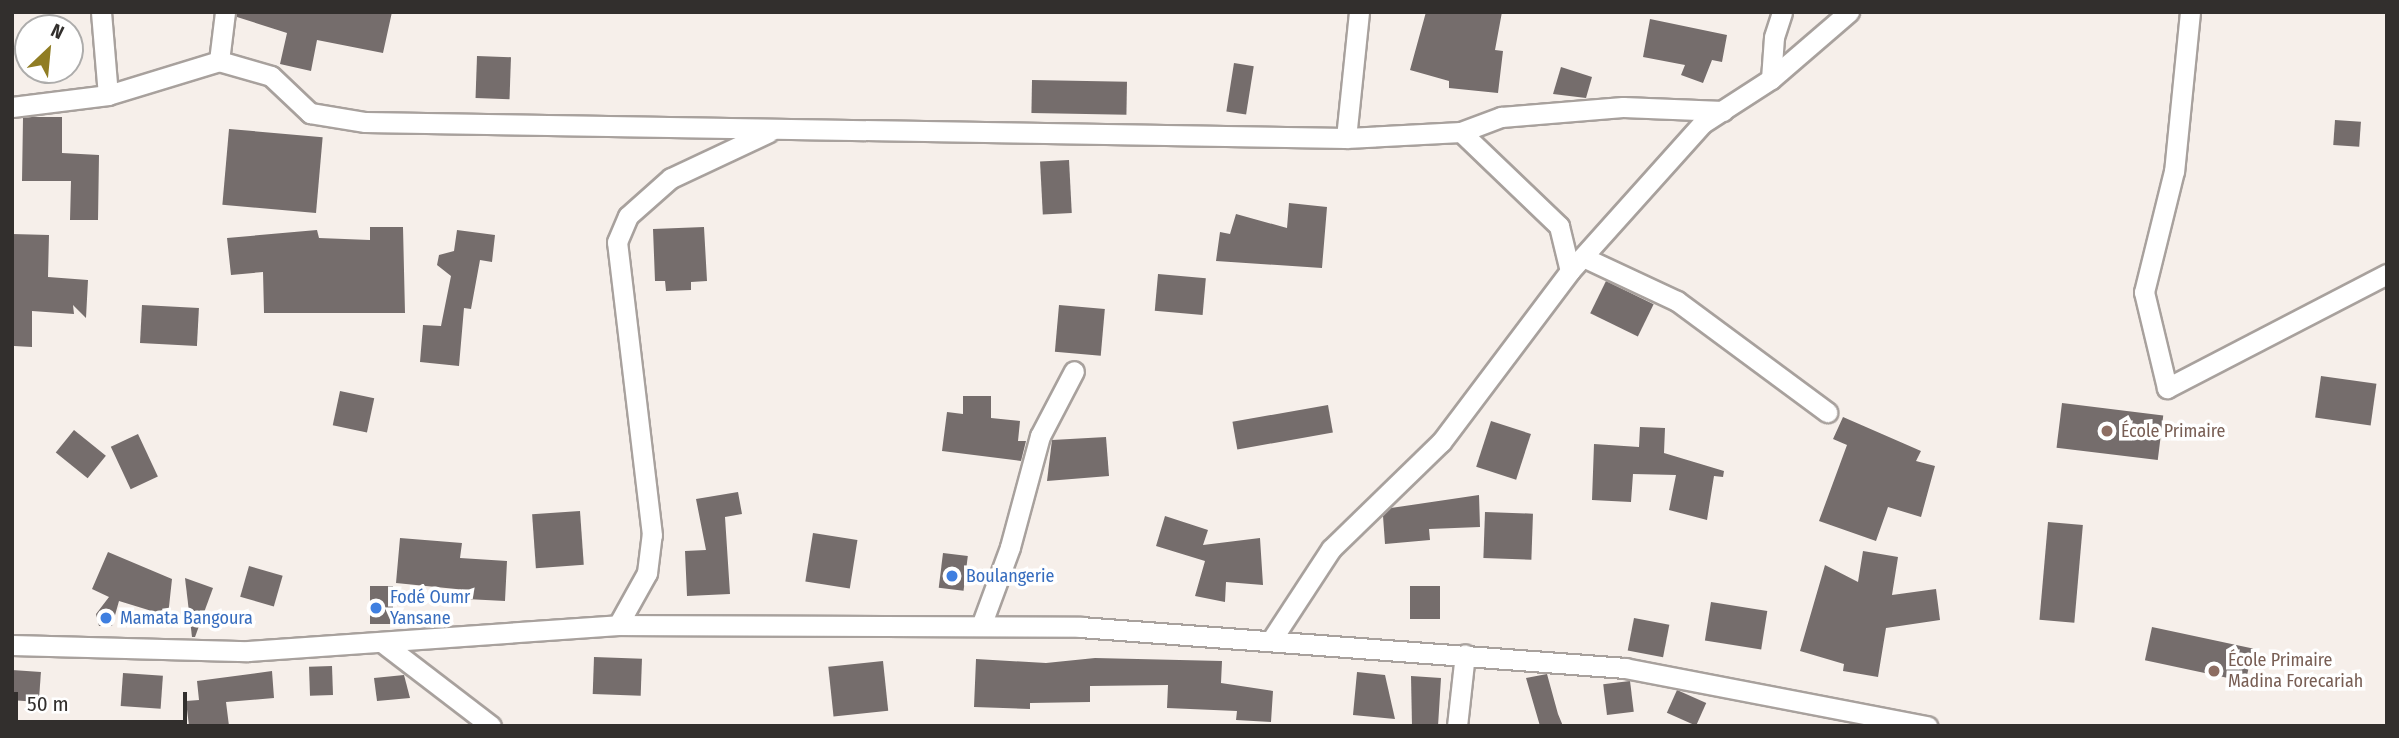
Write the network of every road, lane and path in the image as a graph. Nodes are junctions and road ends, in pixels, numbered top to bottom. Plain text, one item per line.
1 (102, 12) edge
2 (225, 12) edge
3 (1359, 12) edge
4 (1782, 12) edge
5 (1849, 12) edge
6 (2190, 12) edge
7 (219, 61) junction
8 (1771, 79) junction
9 (108, 96) junction
10 (12, 107) edge
11 (1725, 111) junction
12 (772, 131) junction
13 (1461, 132) junction
14 (1346, 138) junction
15 (1576, 264) junction
16 (2387, 274) edge
17 (1074, 371) dead end
18 (1827, 412) dead end
19 (618, 625) junction
20 (981, 626) junction
21 (1272, 639) junction
22 (383, 643) junction
23 (12, 645) edge
24 (1465, 654) junction
25 (491, 726) edge
26 (1457, 726) edge
27 (1927, 726) edge

1 - 9 street
2 - 7 street
3 - 14 street
4 - 8 street
5 - 8 street
6 - 16 street
7 - 9 street
7 - 12 street
8 - 11 street
9 - 10 street
11 - 13 street
11 - 15 street
12 - 14 street
12 - 19 street
13 - 14 street
13 - 15 street
15 - 18 street
15 - 21 street
17 - 20 street
19 - 20 street
19 - 22 street
20 - 21 street
21 - 24 street
22 - 23 street
22 - 25 street
24 - 26 street
24 - 27 street

